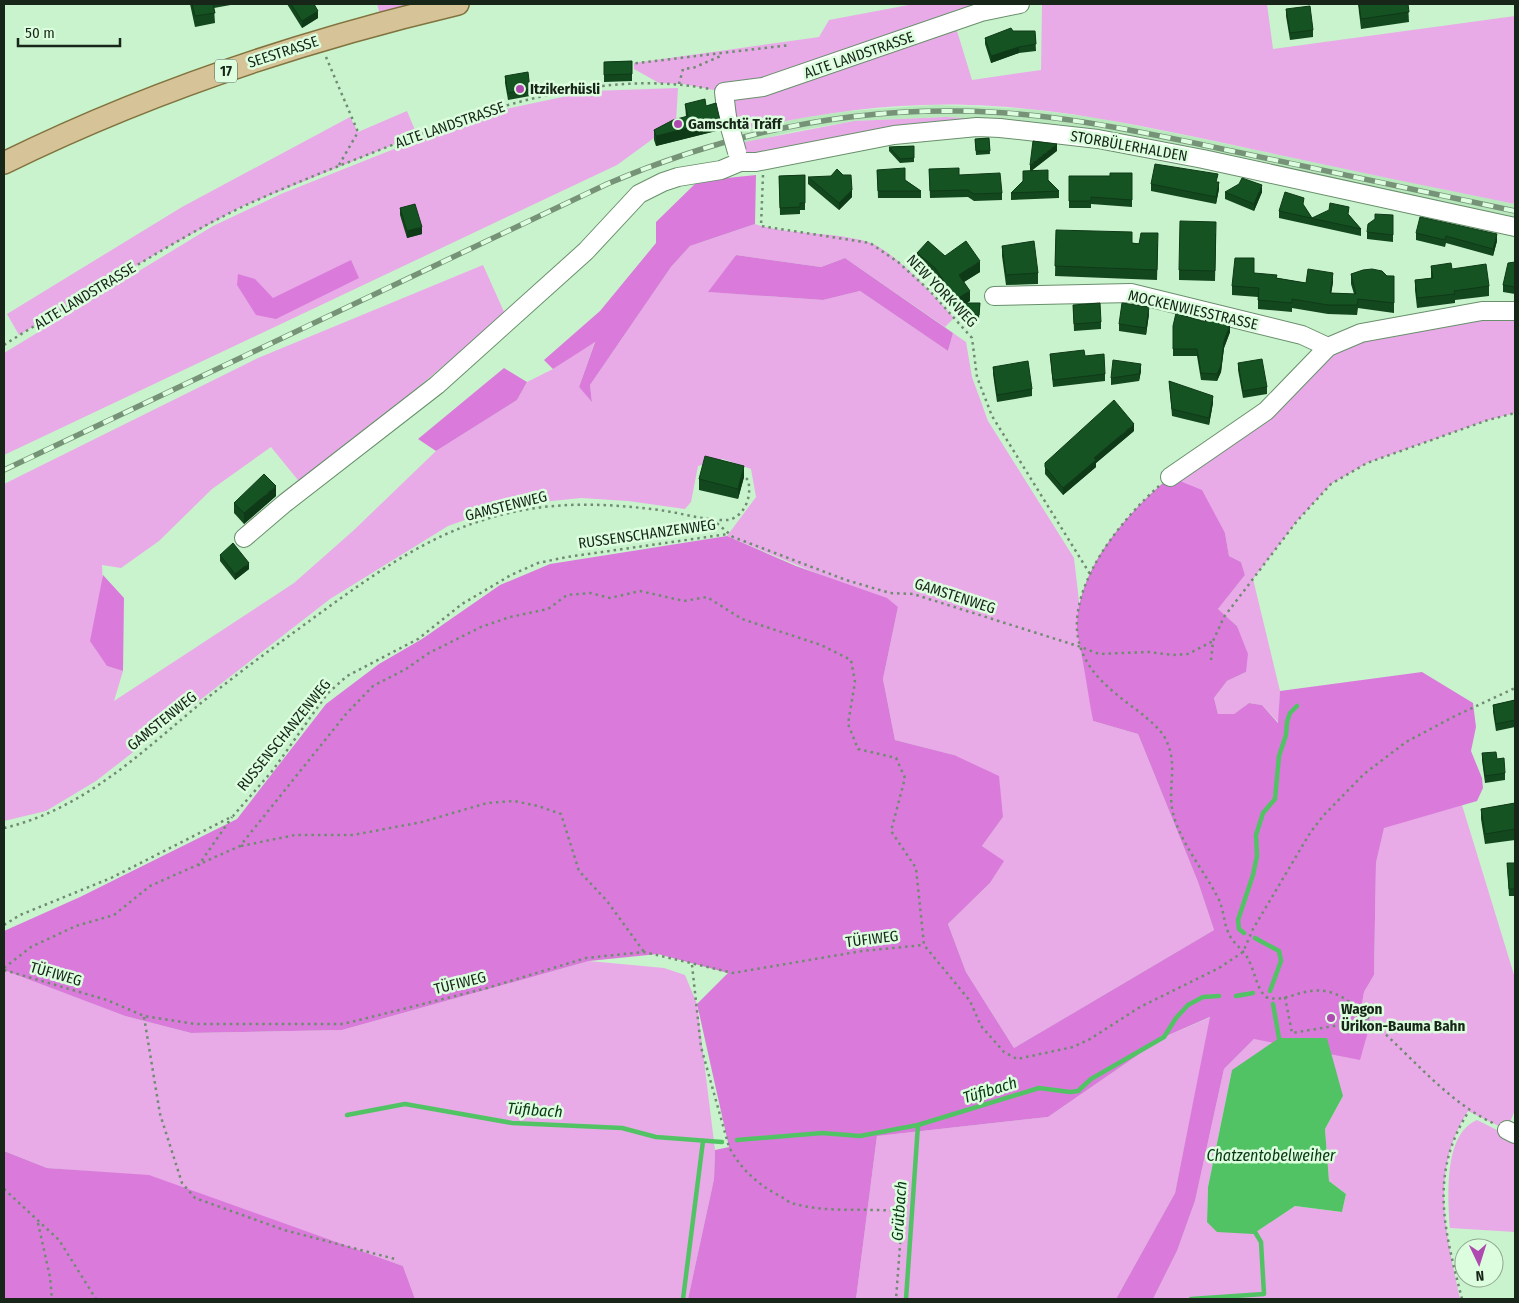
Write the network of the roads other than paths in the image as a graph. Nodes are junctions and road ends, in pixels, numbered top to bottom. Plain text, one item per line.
1 (458, 4) edge
2 (1020, 4) edge
3 (744, 159) junction
4 (4, 163) edge
5 (1515, 227) edge
6 (994, 296) dead end
7 (1515, 311) edge
8 (1328, 347) junction
9 (1170, 477) road end
10 (244, 538) dead end

1 - 4 main road, SEESTRASSE / 17
2 - 3 street, ALTE LANDSTRASSE, bridge
3 - 5 street, STORBÜLERHALDEN
3 - 10 street, STORBÜLERHALDEN
6 - 8 street, MOCKENWIESSTRASSE
7 - 8 street
8 - 9 street

